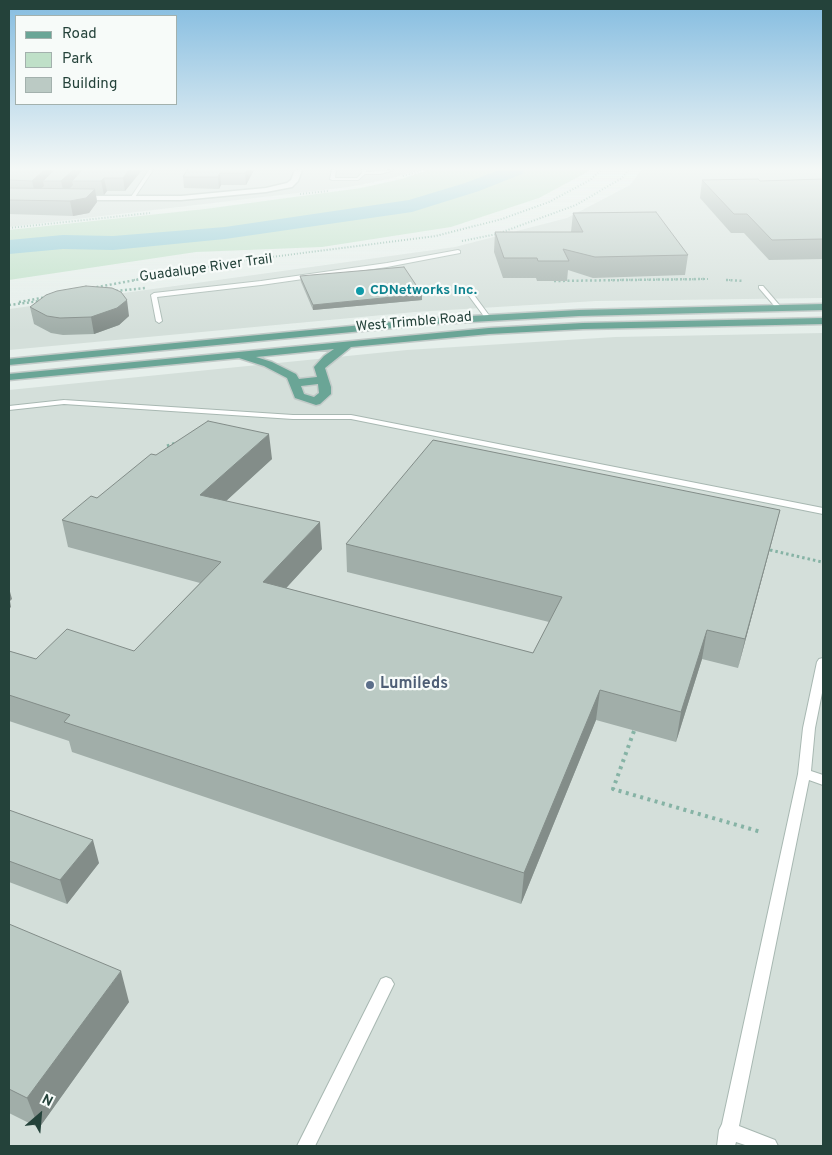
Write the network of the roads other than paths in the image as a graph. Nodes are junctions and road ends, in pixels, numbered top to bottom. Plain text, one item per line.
1 (458, 252) dead end
2 (761, 287) dead end
3 (472, 296) dead end
4 (823, 307) edge
5 (779, 308) junction
6 (488, 318) junction
7 (159, 321) dead end
8 (823, 321) edge
9 (351, 343) junction
10 (236, 354) junction
11 (9, 362) edge
12 (9, 377) edge
13 (323, 380) junction
14 (294, 383) junction
15 (316, 402) junction
16 (9, 408) edge
17 (318, 416) junction
18 (823, 511) edge
19 (823, 662) edge
20 (804, 774) junction
21 (823, 780) edge
22 (386, 984) dead end
23 (727, 1138) edge
24 (306, 1146) edge
25 (768, 1146) edge

1 - 7 lane
2 - 5 lane
3 - 6 lane
4 - 5 main road, West Trimble Road
5 - 6 main road, West Trimble Road
6 - 11 main road, West Trimble Road
8 - 9 main road, West Trimble Road
9 - 10 main road, West Trimble Road
9 - 13 main road
10 - 12 main road, West Trimble Road
10 - 14 main road
13 - 14 main road
13 - 15 main road
14 - 15 main road
15 - 17 lane
16 - 17 lane
17 - 18 lane
19 - 20 lane
20 - 21 lane
20 - 23 lane
22 - 24 lane
23 - 25 lane

